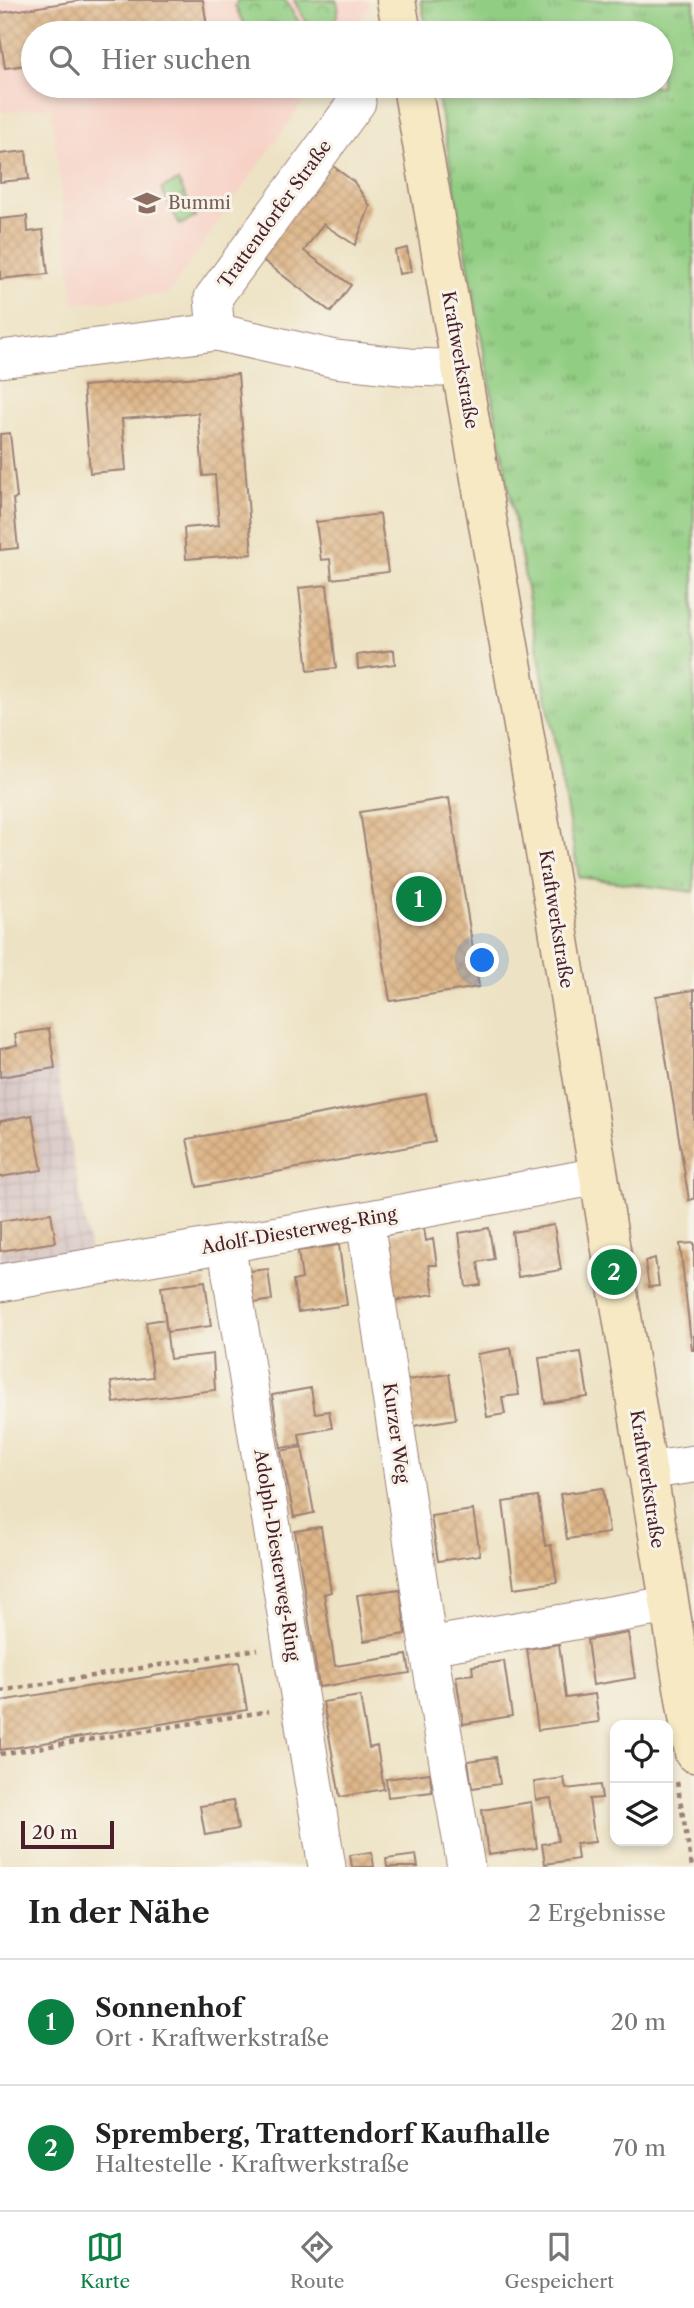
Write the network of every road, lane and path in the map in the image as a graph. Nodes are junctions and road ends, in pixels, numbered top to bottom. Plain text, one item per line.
1 (397, 0) edge
2 (400, 21) edge
3 (414, 98) edge
4 (357, 102) dead end
5 (216, 332) junction
6 (0, 359) edge
7 (461, 365) junction
8 (598, 1176) junction
9 (365, 1220) junction
10 (226, 1244) junction
11 (0, 1283) edge
12 (694, 1464) edge
13 (646, 1471) junction
14 (668, 1605) junction
15 (291, 1644) junction
16 (428, 1646) junction
17 (0, 1691) edge
18 (301, 1706) junction
19 (0, 1754) edge
20 (685, 1763) edge
21 (327, 1867) edge
22 (466, 1867) edge
23 (692, 1867) edge

1 - 2 main road
3 - 7 main road, Kraftwerkstraße
4 - 5 street, Trattendorfer Straße
5 - 6 street
5 - 7 street
7 - 8 main road, Kraftwerkstraße
8 - 9 street, Adolf-Diesterweg-Ring
8 - 13 main road, Kraftwerkstraße
9 - 10 street, Adolf-Diesterweg-Ring
9 - 16 street, Kurzer Weg
10 - 11 street, Adolf-Diesterweg-Ring
10 - 15 street, Adolph-Diesterweg-Ring
12 - 13 street
13 - 14 main road, Kraftwerkstraße
14 - 16 street
14 - 20 main road, Kraftwerkstraße
15 - 17 path
15 - 18 street, Adolph-Diesterweg-Ring
16 - 22 street, Kurzer Weg
18 - 19 path
18 - 21 street, Adolph-Diesterweg-Ring
20 - 23 path

